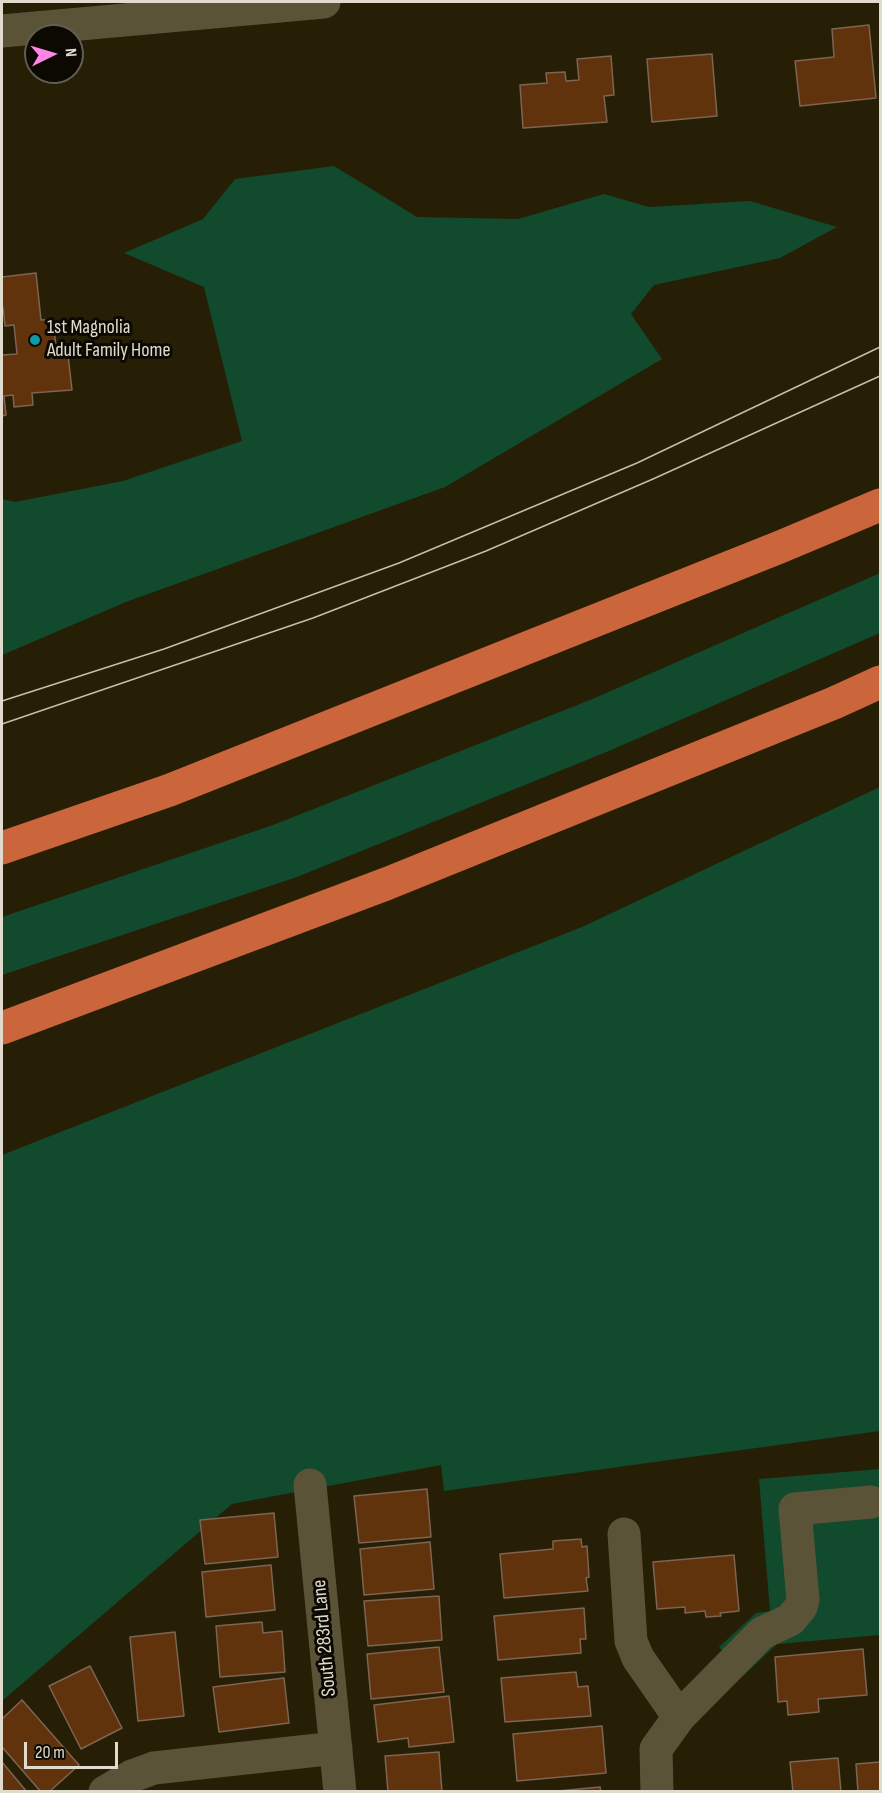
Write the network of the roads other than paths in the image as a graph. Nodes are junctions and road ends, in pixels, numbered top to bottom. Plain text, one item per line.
1 (324, 2) edge
2 (2, 31) edge
3 (880, 505) edge
4 (880, 682) edge
5 (2, 848) edge
6 (2, 1028) edge
7 (310, 1485) dead end
8 (871, 1502) dead end
9 (624, 1534) dead end
10 (679, 1717) junction
11 (336, 1748) junction
12 (105, 1791) edge
13 (340, 1791) edge
14 (657, 1791) edge

1 - 2 street
3 - 5 highway
4 - 6 highway
7 - 11 street, South 283rd Lane
8 - 10 street
9 - 10 street
10 - 14 street
11 - 12 street
11 - 13 street, South 283rd Lane

